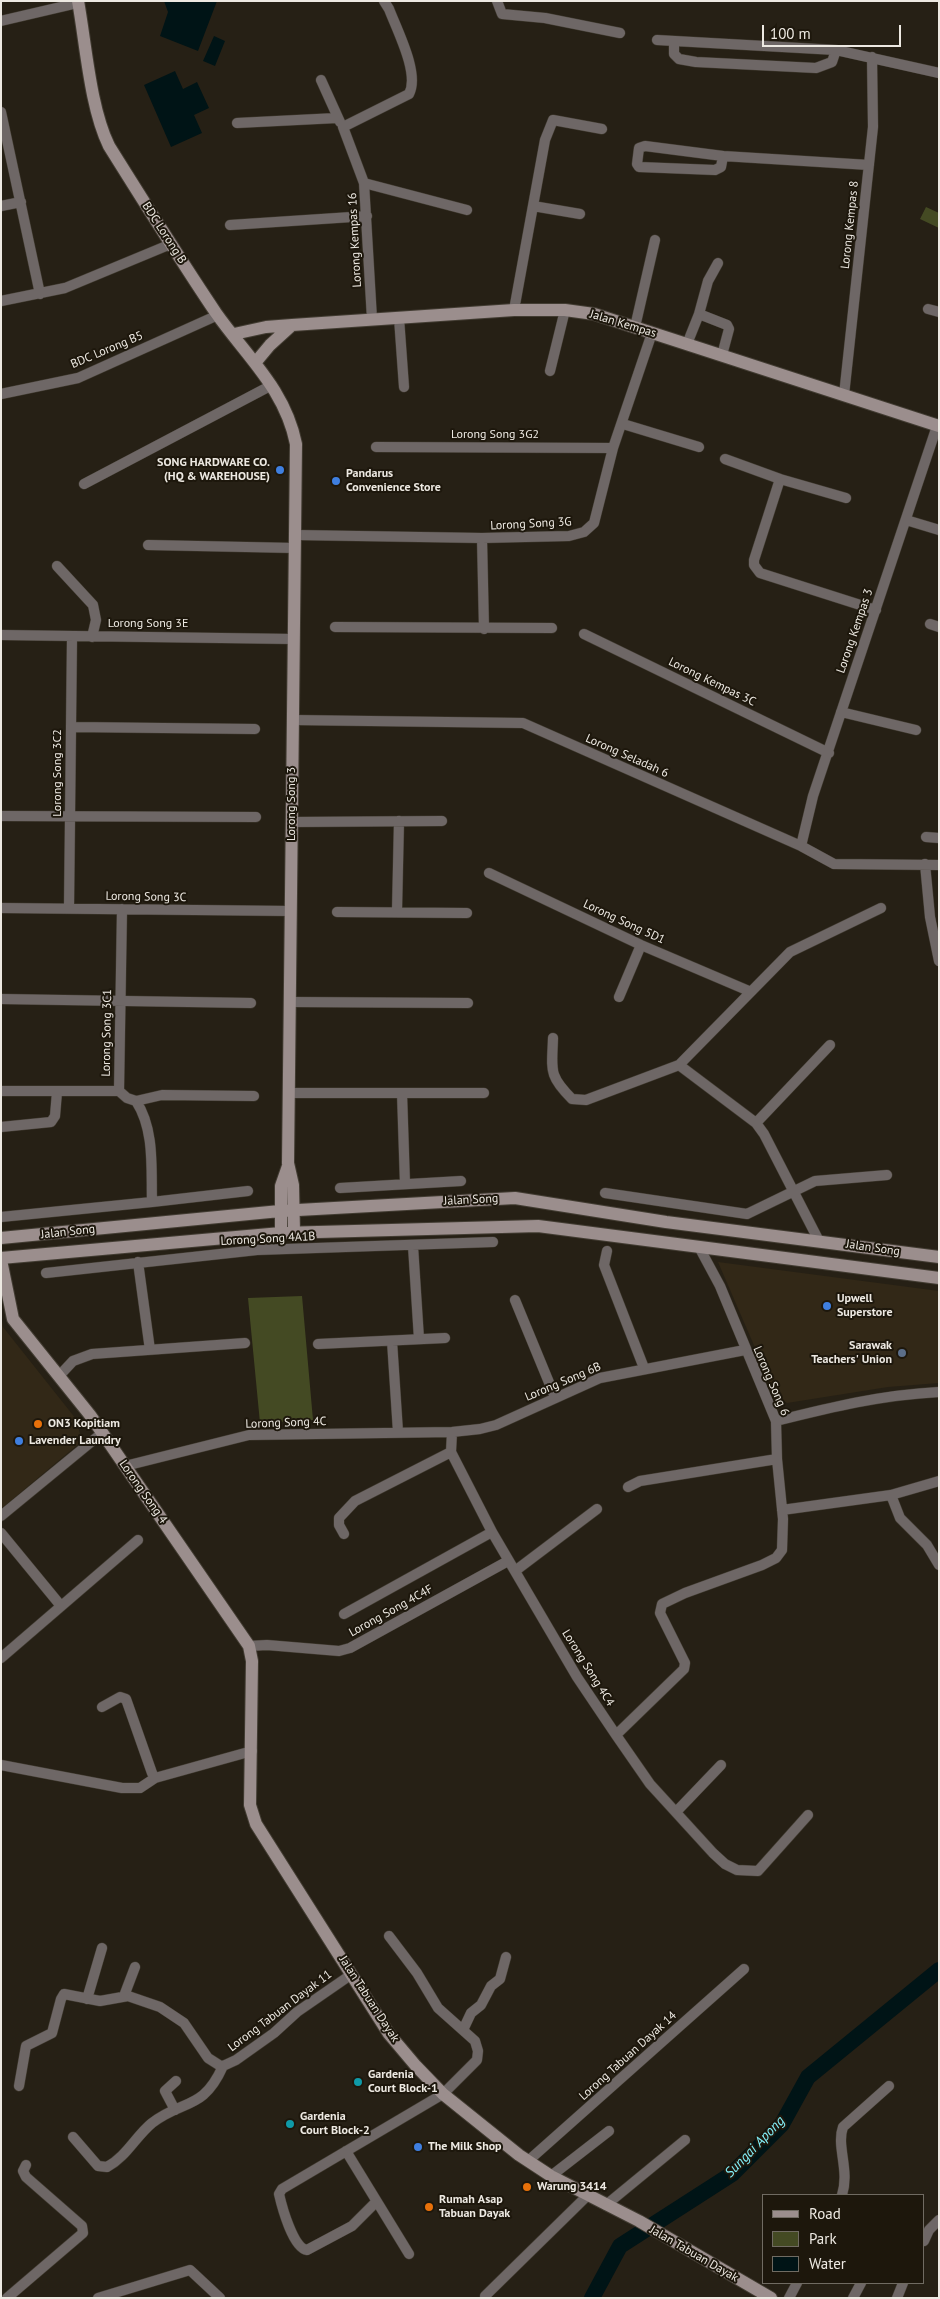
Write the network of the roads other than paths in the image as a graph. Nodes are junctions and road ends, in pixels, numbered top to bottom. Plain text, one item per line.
1 (384, 1) edge
2 (497, 1) edge
3 (78, 2) edge
4 (1, 21) edge
5 (620, 33) dead end
6 (657, 40) dead end
7 (674, 41) junction
8 (836, 50) junction
9 (872, 57) junction
10 (939, 72) edge
11 (321, 80) dead end
12 (1, 114) edge
13 (340, 122) junction
14 (238, 123) dead end
15 (602, 129) dead end
16 (723, 156) junction
17 (869, 164) junction
18 (364, 183) junction
19 (20, 202) junction
20 (1, 206) edge
21 (533, 206) junction
22 (466, 210) dead end
23 (580, 214) dead end
24 (367, 216) junction
25 (230, 225) dead end
26 (655, 240) dead end
27 (171, 244) junction
28 (718, 262) dead end
29 (40, 294) junction
30 (1, 302) edge
31 (928, 309) dead end
32 (514, 310) junction
33 (565, 310) junction
34 (939, 312) edge
35 (699, 314) junction
36 (218, 315) junction
37 (399, 318) junction
38 (372, 320) junction
39 (292, 325) junction
40 (635, 327) junction
41 (652, 333) junction
42 (234, 334) junction
43 (687, 344) junction
44 (722, 355) junction
45 (255, 363) junction
46 (550, 371) dead end
47 (272, 385) junction
48 (404, 387) dead end
49 (1, 394) edge
50 (844, 395) junction
51 (622, 424) junction
52 (938, 426) edge
53 (296, 444) joint
54 (376, 447) dead end
55 (699, 447) dead end
56 (613, 448) junction
57 (725, 459) dead end
58 (780, 479) junction
59 (84, 484) dead end
60 (846, 498) dead end
61 (906, 520) junction
62 (939, 530) edge
63 (482, 538) junction
64 (295, 541) junction
65 (148, 545) dead end
66 (57, 566) dead end
67 (876, 610) junction
68 (335, 627) dead end
69 (552, 628) dead end
70 (484, 629) junction
71 (584, 634) dead end
72 (1, 635) edge
73 (72, 637) junction
74 (92, 638) junction
75 (294, 639) junction
76 (841, 712) junction
77 (293, 720) junction
78 (71, 727) junction
79 (255, 729) dead end
80 (916, 730) dead end
81 (828, 753) junction
82 (71, 815) junction
83 (1, 816) edge
84 (256, 817) dead end
85 (398, 821) junction
86 (442, 821) dead end
87 (293, 822) junction
88 (926, 836) dead end
89 (939, 838) edge
90 (801, 846) junction
91 (924, 864) junction
92 (939, 865) edge
93 (489, 873) dead end
94 (1, 908) edge
95 (69, 908) junction
96 (881, 908) dead end
97 (122, 909) junction
98 (291, 911) junction
99 (397, 911) junction
100 (337, 912) dead end
101 (467, 913) dead end
102 (642, 945) junction
103 (939, 961) edge
104 (749, 991) junction
105 (619, 997) dead end
106 (1, 999) edge
107 (120, 1000) junction
108 (291, 1002) junction
109 (251, 1003) dead end
110 (468, 1003) dead end
111 (553, 1038) dead end
112 (830, 1045) dead end
113 (679, 1065) junction
114 (1, 1091) edge
115 (118, 1091) junction
116 (57, 1092) junction
117 (290, 1093) junction
118 (402, 1093) junction
119 (484, 1093) dead end
120 (254, 1096) dead end
121 (136, 1101) junction
122 (756, 1123) junction
123 (1, 1127) edge
124 (288, 1163) junction
125 (887, 1175) dead end
126 (462, 1181) dead end
127 (405, 1184) junction
128 (340, 1188) dead end
129 (794, 1190) junction
130 (248, 1191) dead end
131 (605, 1193) dead end
132 (152, 1202) junction
133 (280, 1210) junction
134 (294, 1210) junction
135 (1, 1217) edge
136 (666, 1222) junction
137 (287, 1233) junction
138 (1, 1238) edge
139 (819, 1241) junction
140 (493, 1242) dead end
141 (413, 1246) junction
142 (699, 1247) junction
143 (607, 1251) dead end
144 (939, 1257) edge
145 (1, 1259) edge
146 (138, 1262) junction
147 (834, 1264) junction
148 (46, 1272) dead end
149 (939, 1278) edge
150 (515, 1300) dead end
151 (445, 1338) dead end
152 (419, 1339) junction
153 (392, 1342) junction
154 (245, 1343) dead end
155 (318, 1344) dead end
156 (150, 1350) junction
157 (745, 1350) junction
158 (644, 1368) junction
159 (59, 1376) junction
160 (939, 1392) edge
161 (555, 1397) junction
162 (776, 1421) junction
163 (398, 1432) junction
164 (452, 1432) junction
165 (102, 1433) junction
166 (451, 1452) junction
167 (777, 1459) junction
168 (125, 1466) junction
169 (939, 1481) edge
170 (628, 1487) dead end
171 (890, 1495) junction
172 (597, 1509) dead end
173 (782, 1510) junction
174 (1, 1516) edge
175 (492, 1532) junction
176 (1, 1533) edge
177 (344, 1534) dead end
178 (138, 1540) dead end
179 (508, 1561) junction
180 (939, 1565) edge
181 (515, 1571) junction
182 (61, 1606) junction
183 (344, 1614) dead end
184 (248, 1646) junction
185 (1, 1658) edge
186 (102, 1708) dead end
187 (616, 1735) junction
188 (252, 1751) junction
189 (1, 1765) edge
190 (721, 1765) dead end
191 (155, 1778) junction
192 (676, 1812) junction
193 (808, 1815) dead end
194 (389, 1936) dead end
195 (102, 1948) dead end
196 (506, 1956) dead end
197 (135, 1966) dead end
198 (744, 1968) dead end
199 (352, 1974) junction
200 (124, 1996) junction
201 (87, 1999) junction
202 (463, 2030) junction
203 (223, 2066) junction
204 (176, 2081) dead end
205 (19, 2086) dead end
206 (889, 2086) dead end
207 (443, 2094) junction
208 (175, 2110) junction
209 (608, 2132) dead end
210 (73, 2137) dead end
211 (685, 2140) dead end
212 (346, 2151) junction
213 (528, 2161) junction
214 (26, 2165) dead end
215 (551, 2176) junction
216 (842, 2194) edge
217 (587, 2196) junction
218 (376, 2202) junction
219 (606, 2206) junction
220 (939, 2220) edge
221 (925, 2239) edge
222 (409, 2254) dead end
223 (796, 2284) edge
224 (860, 2284) edge
225 (903, 2284) edge
226 (484, 2296) dead end
227 (7, 2298) edge
228 (98, 2298) edge
229 (220, 2298) edge
230 (771, 2298) edge
231 (789, 2298) edge
232 (853, 2298) edge
233 (897, 2298) edge

1 - 13 street
2 - 5 street
3 - 4 street
3 - 27 street, BDC Lorong B
6 - 7 street
7 - 8 street
7 - 8 street
8 - 9 street
9 - 10 street
9 - 17 street, Lorong Kempas 8
11 - 13 street, Lorong Kempas 16
12 - 19 street
13 - 14 street
13 - 18 street, Lorong Kempas 16
15 - 21 street
16 - 16 street
16 - 17 street
17 - 50 street, Lorong Kempas 8
18 - 22 street
18 - 24 street, Lorong Kempas 16
19 - 20 street
19 - 29 street
21 - 23 street
21 - 32 street
24 - 25 street
24 - 38 street, Lorong Kempas 16
26 - 40 street
27 - 29 street
27 - 36 street, BDC Lorong B
28 - 35 street
29 - 30 street
31 - 34 street
32 - 33 street, Jalan Kempas
32 - 37 street, Jalan Kempas
33 - 40 street, Jalan Kempas
33 - 46 street
35 - 43 street
35 - 44 street
36 - 42 street, BDC Lorong B
36 - 49 street, BDC Lorong B5
37 - 38 street, Jalan Kempas
37 - 48 street
38 - 39 street, Jalan Kempas
39 - 42 street, Jalan Kempas
39 - 45 street
40 - 41 street, Jalan Kempas
41 - 43 street, Jalan Kempas
41 - 51 street, Lorong Song 3G
42 - 45 street, BDC Lorong B
43 - 44 street, Jalan Kempas
44 - 50 street, Jalan Kempas
45 - 47 street, BDC Lorong B
47 - 53 street, BDC Lorong B
47 - 59 street
50 - 52 street, Jalan Kempas
51 - 55 street
51 - 56 street, Lorong Song 3G
52 - 61 street, Lorong Kempas 3
53 - 64 street, Lorong Song 3
54 - 56 street, Lorong Song 3G2
56 - 63 street, Lorong Song 3G
57 - 58 street
58 - 60 street
58 - 67 street
61 - 62 street
61 - 67 street, Lorong Kempas 3
63 - 64 street, Lorong Song 3G
63 - 70 street
64 - 65 street, Lorong Song 3G
64 - 75 street, Lorong Song 3
66 - 74 street
67 - 76 street, Lorong Kempas 3
68 - 70 street
69 - 70 street
71 - 81 street, Lorong Kempas 3C
72 - 73 street, Lorong Song 3E
73 - 74 street, Lorong Song 3E
73 - 78 street, Lorong Song 3C2
74 - 75 street, Lorong Song 3E
75 - 77 street, Lorong Song 3
76 - 80 street
76 - 81 street, Lorong Kempas 3
77 - 87 street, Lorong Song 3
77 - 90 street, Lorong Seladah 6
78 - 79 street
78 - 82 street, Lorong Song 3C2
81 - 90 street, Lorong Kempas 3
82 - 83 street
82 - 84 street
82 - 95 street, Lorong Song 3C2
85 - 86 street
85 - 87 street
85 - 99 street
87 - 98 street, Lorong Song 3
88 - 89 street
90 - 91 street, Lorong Seladah 6
91 - 92 street, Lorong Seladah 6
91 - 103 street
93 - 102 street, Lorong Song 5D1
94 - 95 street, Lorong Song 3C
95 - 97 street, Lorong Song 3C
96 - 104 street
97 - 98 street, Lorong Song 3C
97 - 107 street, Lorong Song 3C1
98 - 108 street, Lorong Song 3
99 - 100 street
99 - 101 street
102 - 104 street, Lorong Song 5D1
102 - 105 street
104 - 113 street
106 - 107 street
107 - 109 street
107 - 115 street, Lorong Song 3C1
108 - 110 street
108 - 117 street, Lorong Song 3
111 - 113 street
112 - 122 street
113 - 122 street
114 - 116 street
115 - 116 street
115 - 121 street, Lorong Song 3C1
116 - 123 street
117 - 118 street
117 - 124 street, Lorong Song 3
118 - 119 street
118 - 127 street
120 - 121 street
121 - 132 street
122 - 129 street
124 - 133 street, Lorong Song 3
124 - 134 street, Lorong Song 3
125 - 129 street
126 - 127 street
127 - 128 street
129 - 131 street
129 - 139 street
130 - 132 street
132 - 135 street
133 - 134 street, Jalan Song
133 - 137 street, Lorong Song 3
133 - 138 street, Jalan Song
134 - 136 street, Jalan Song
134 - 137 street, Lorong Song 3
136 - 139 street, Jalan Song
136 - 142 street
137 - 142 street, Jalan Song
137 - 145 street, Jalan Song
139 - 144 street, Jalan Song
139 - 147 street
140 - 141 street, Lorong Song 4A1B
141 - 146 street, Lorong Song 4A1B
141 - 152 street
142 - 147 street, Jalan Song
142 - 157 street, Lorong Song 6
143 - 158 street
145 - 159 street, Lorong Song 4
146 - 148 street, Lorong Song 4A1B
146 - 156 street
147 - 149 street, Jalan Song
150 - 161 street
151 - 152 street
152 - 153 street
153 - 155 street
153 - 163 street
154 - 156 street
156 - 159 street
157 - 158 street, Lorong Song 6B
157 - 162 street, Lorong Song 6
158 - 161 street, Lorong Song 6B
159 - 165 street, Lorong Song 4
160 - 162 street
161 - 164 street, Lorong Song 6B
162 - 167 street, Lorong Song 6
163 - 164 street, Lorong Song 4C
163 - 168 street, Lorong Song 4C
164 - 166 street, Lorong Song 4C4
165 - 168 street, Lorong Song 4
165 - 174 street
166 - 175 street, Lorong Song 4C4
166 - 177 street
167 - 170 street
167 - 173 street, Lorong Song 6
168 - 184 street, Lorong Song 4
169 - 171 street
171 - 173 street
171 - 180 street
172 - 181 street
173 - 187 street, Lorong Song 6
175 - 179 street, Lorong Song 4C4
175 - 183 street
176 - 182 street
178 - 182 street
179 - 181 street, Lorong Song 4C4
179 - 184 street, Lorong Song 4C4F
181 - 187 street, Lorong Song 4C4
182 - 185 street
184 - 188 street, Jalan Tabuan Dayak
186 - 191 street
187 - 192 street, Lorong Song 4C4
188 - 191 street
188 - 199 street, Jalan Tabuan Dayak
189 - 191 street
190 - 192 street
192 - 193 street, Lorong Song 4C4
194 - 202 street
195 - 201 street
196 - 202 street
197 - 200 street
198 - 213 street, Lorong Tabuan Dayak 14
199 - 203 street, Lorong Tabuan Dayak 11
199 - 207 street, Jalan Tabuan Dayak
200 - 201 street
200 - 203 street, Lorong Tabuan Dayak 11
201 - 205 street
202 - 207 street
203 - 208 street
204 - 208 street
206 - 216 street
207 - 212 street
207 - 213 street, Jalan Tabuan Dayak
208 - 210 street
209 - 215 street
211 - 219 street
212 - 218 street
212 - 218 street
213 - 215 street, Jalan Tabuan Dayak
214 - 227 street
215 - 217 street, Jalan Tabuan Dayak
217 - 219 street, Jalan Tabuan Dayak
217 - 226 street
218 - 222 street
219 - 230 street, Jalan Tabuan Dayak
220 - 221 street
223 - 231 street
224 - 232 street
225 - 233 street
228 - 229 street

